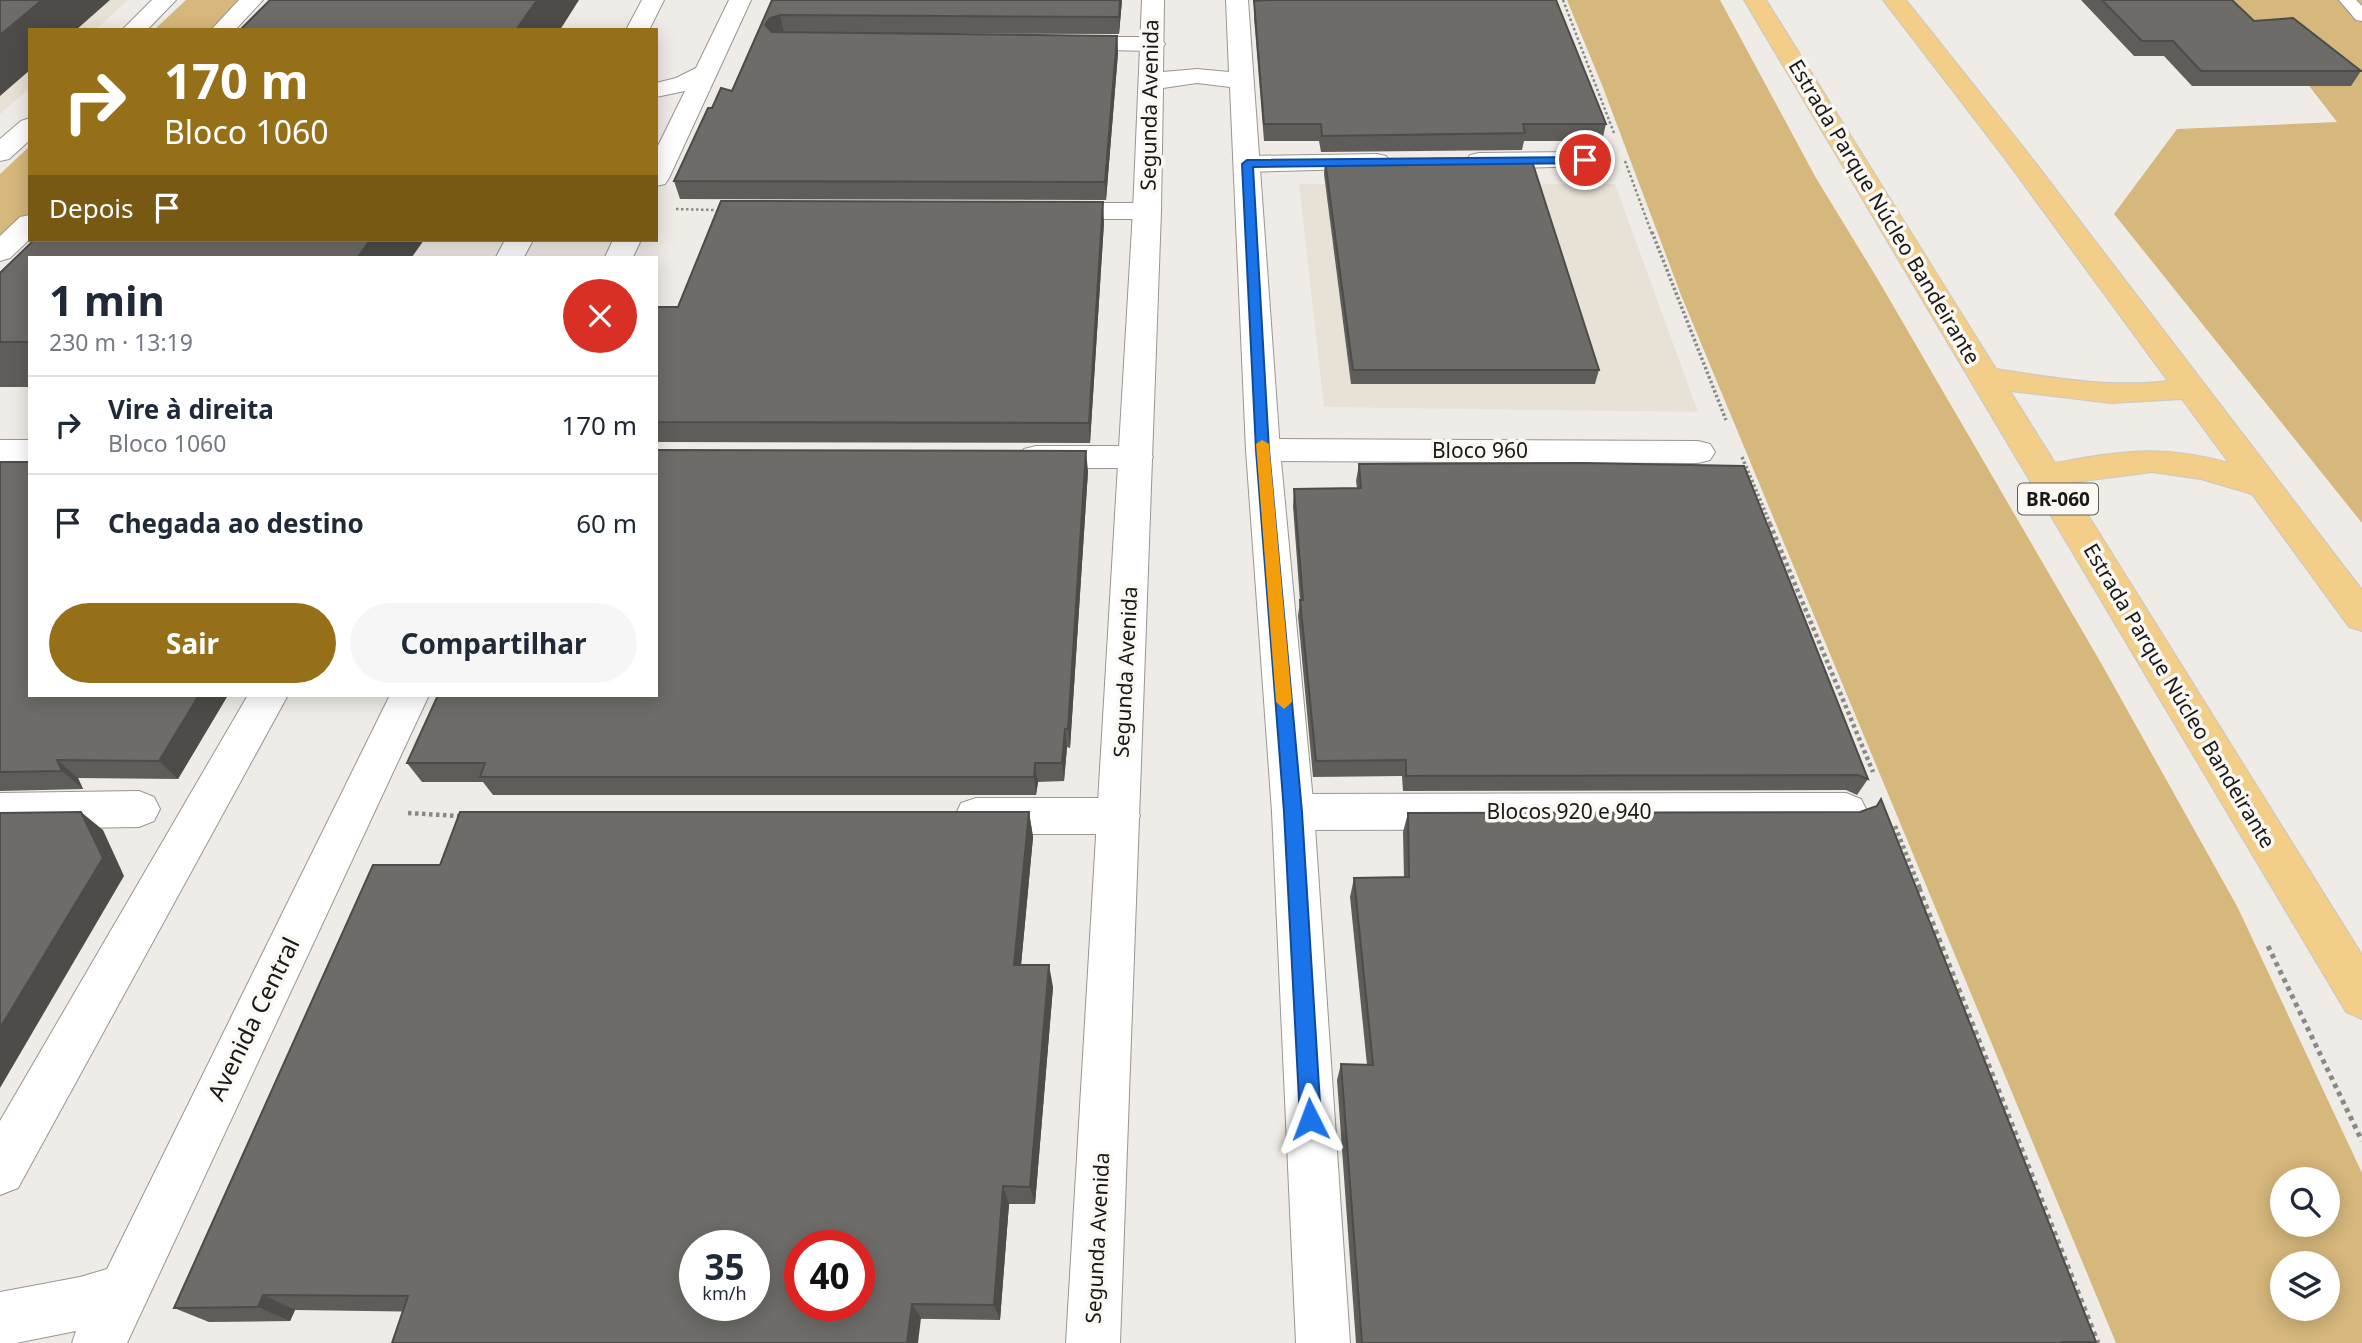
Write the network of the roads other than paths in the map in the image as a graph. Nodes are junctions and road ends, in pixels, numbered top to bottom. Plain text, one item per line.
1 (165, 0) edge
2 (252, 0) edge
3 (653, 0) edge
4 (740, 0) edge
5 (1153, 0) edge
6 (1755, 0) edge
7 (1894, 0) edge
8 (2347, 0) edge
9 (1237, 1) edge
10 (1265, 3) edge
11 (2362, 16) edge
12 (135, 28) edge
13 (224, 28) edge
14 (638, 28) edge
15 (1043, 44) edge
16 (1153, 44) junction
17 (1239, 44) junction
18 (705, 73) junction
19 (1152, 83) junction
20 (1242, 83) junction
21 (658, 89) edge
22 (28, 128) edge
23 (0, 153) edge
24 (1585, 160) dead end
25 (1396, 162) edge
26 (1450, 162) edge
27 (1247, 164) junction
28 (658, 169) edge
29 (1021, 211) edge
30 (1147, 211) junction
31 (28, 225) edge
32 (3, 248) edge
33 (1984, 377) junction
34 (2188, 388) junction
35 (0, 450) edge
36 (28, 450) edge
37 (1263, 450) junction
38 (1698, 452) dead end
39 (999, 457) edge
40 (1136, 457) junction
41 (2045, 476) junction
42 (2263, 486) junction
43 (2362, 617) edge
44 (267, 697) edge
45 (409, 697) edge
46 (139, 809) dead end
47 (0, 811) edge
48 (1846, 811) edge
49 (1293, 812) junction
50 (940, 816) edge
51 (1119, 816) junction
52 (2362, 997) edge
53 (0, 1170) edge
54 (125, 1290) junction
55 (0, 1319) edge
56 (99, 1343) edge
57 (1093, 1343) edge
58 (1323, 1343) edge

1 - 12 street
2 - 13 street
3 - 14 street
4 - 18 street
5 - 16 street, Segunda Avenida
6 - 33 highway, Estrada Parque Núcleo Bandeirante / BR-060
7 - 34 highway
8 - 11 lane
9 - 10 street
9 - 17 street
15 - 16 street
16 - 17 street
16 - 19 street, Segunda Avenida
17 - 20 street
18 - 21 street
18 - 28 street
19 - 20 street
19 - 30 street, Segunda Avenida
20 - 27 street
22 - 23 street
24 - 26 street
25 - 27 street
27 - 37 street
29 - 30 street
30 - 40 street, Segunda Avenida
31 - 32 street
33 - 34 highway
33 - 41 highway, Estrada Parque Núcleo Bandeirante / BR-060
34 - 42 highway
35 - 36 street
37 - 38 street, Bloco 960
37 - 49 street
39 - 40 street
40 - 51 street, Segunda Avenida
41 - 42 highway
41 - 52 highway, Estrada Parque Núcleo Bandeirante / BR-060
42 - 43 highway
44 - 53 street
45 - 54 street, Avenida Central
46 - 47 street
48 - 49 street, Blocos 920 e 940
49 - 58 street
50 - 51 street
51 - 57 street, Segunda Avenida
54 - 55 street
54 - 56 street, Avenida Central

